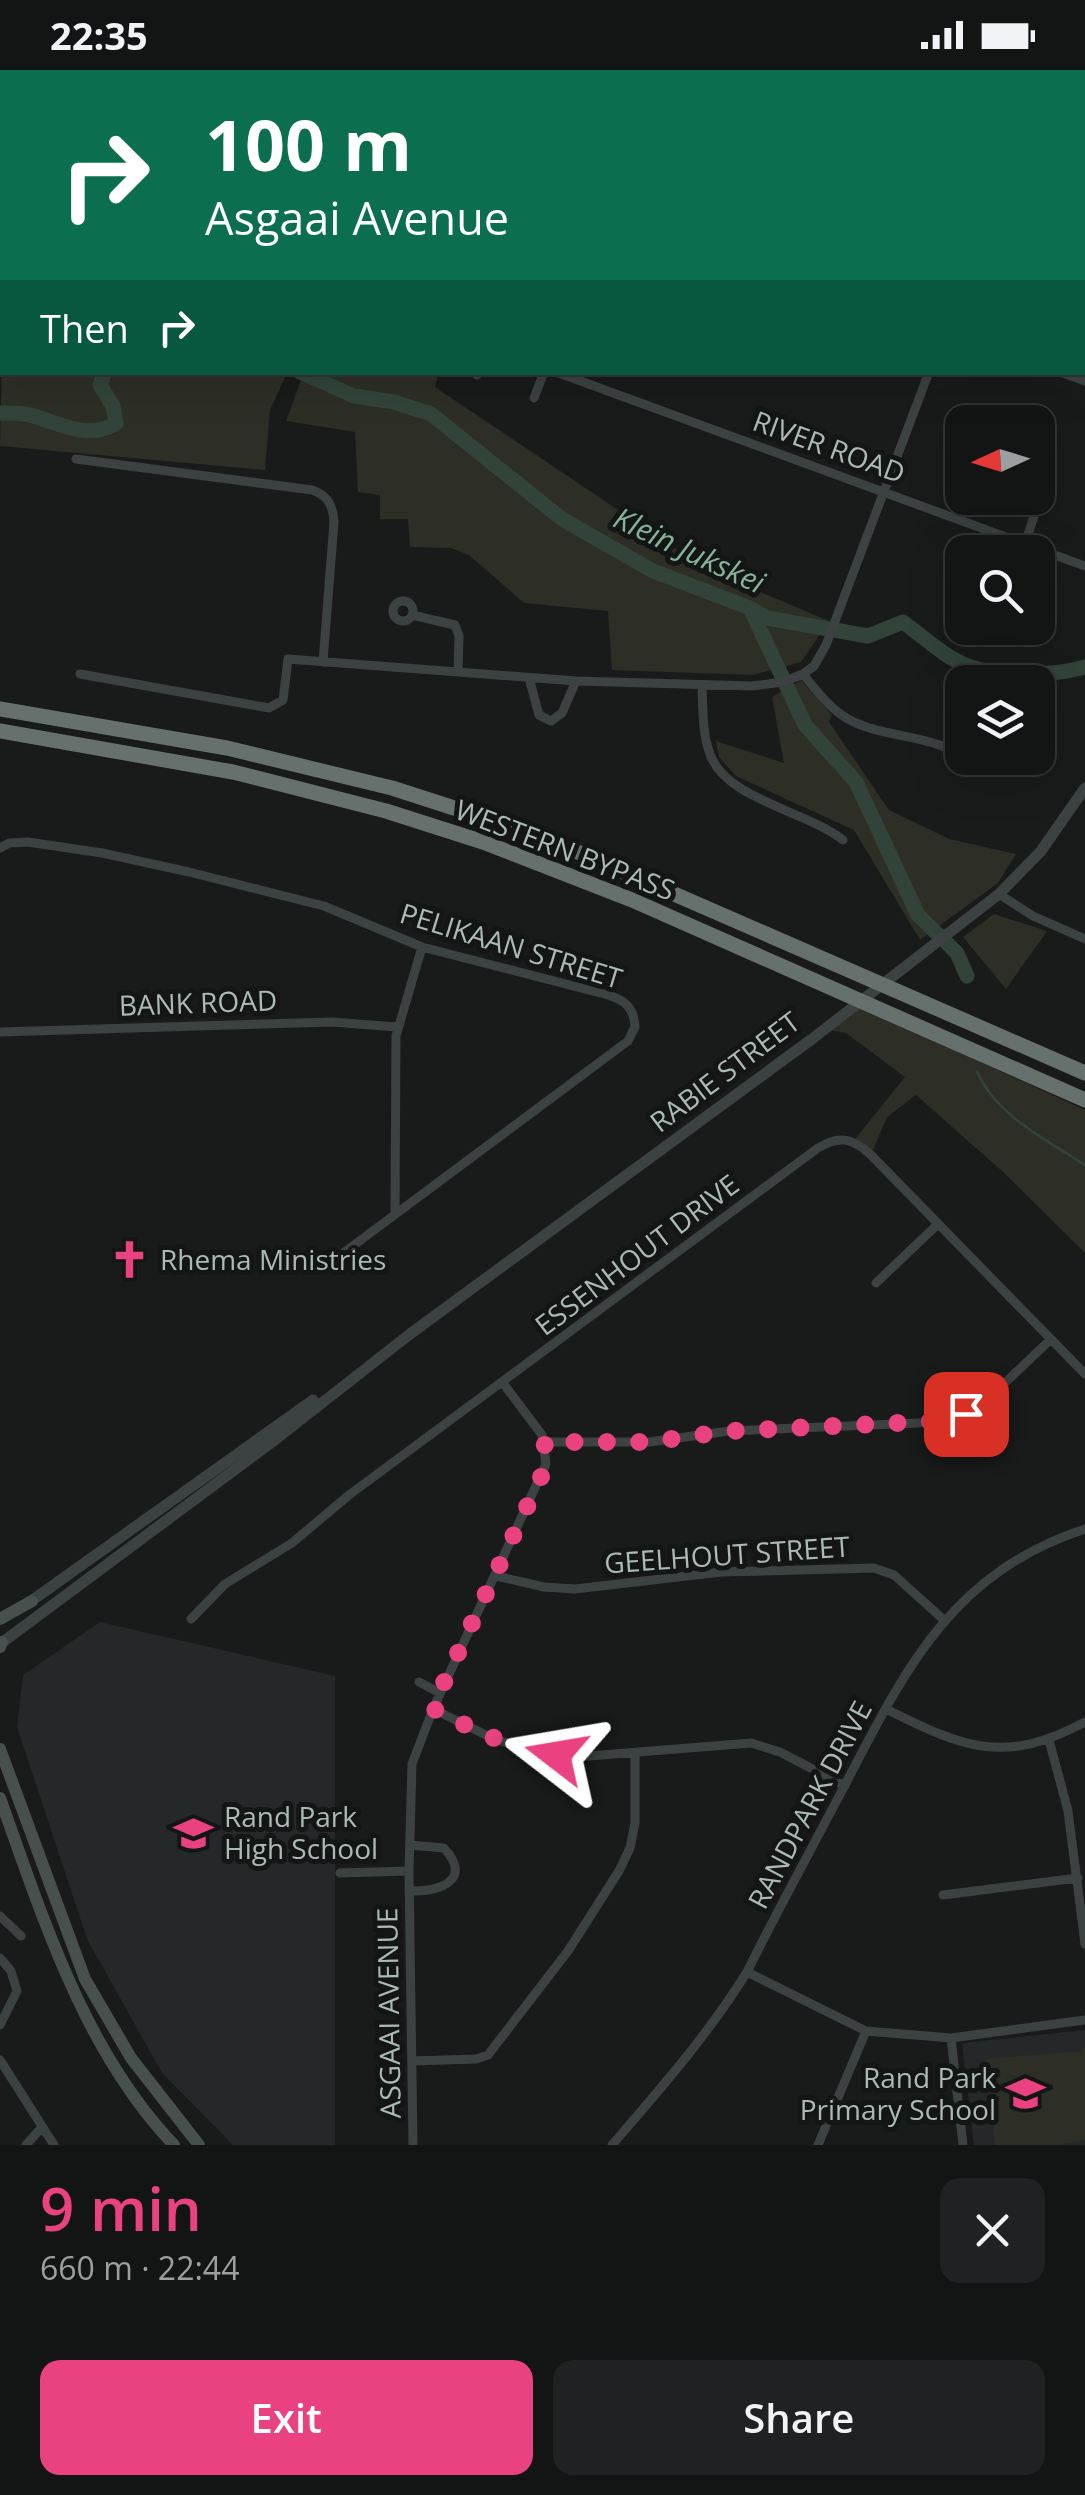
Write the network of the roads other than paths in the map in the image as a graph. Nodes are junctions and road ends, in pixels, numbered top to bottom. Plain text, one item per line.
1 (543, 375) edge
2 (573, 375) edge
3 (927, 375) edge
4 (534, 398) dead end
5 (76, 459) dead end
6 (885, 492) junction
7 (1001, 535) edge
8 (1055, 555) edge
9 (1085, 566) edge
10 (412, 615) dead end
11 (323, 662) junction
12 (458, 672) junction
13 (80, 674) dead end
14 (799, 675) junction
15 (529, 678) junction
16 (576, 681) junction
17 (702, 685) junction
18 (0, 708) edge
19 (0, 731) edge
20 (945, 747) edge
21 (1085, 788) edge
22 (843, 840) dead end
23 (0, 848) edge
24 (999, 894) junction
25 (1085, 939) edge
26 (422, 947) junction
27 (397, 1027) junction
28 (0, 1032) edge
29 (1085, 1073) edge
30 (1085, 1100) edge
31 (396, 1212) junction
32 (938, 1224) junction
33 (342, 1254) dead end
34 (876, 1282) dead end
35 (1050, 1340) junction
36 (366, 1366) junction
37 (1085, 1374) edge
38 (503, 1383) junction
39 (545, 1442) junction
40 (1085, 1528) edge
41 (496, 1576) junction
42 (32, 1601) joint
43 (191, 1619) dead end
44 (944, 1620) junction
45 (0, 1622) edge
46 (1, 1644) edge
47 (419, 1682) dead end
48 (440, 1693) junction
49 (432, 1708) junction
50 (886, 1709) junction
51 (1085, 1722) edge
52 (1049, 1740) junction
53 (0, 1749) edge
54 (635, 1753) junction
55 (845, 1786) junction
56 (0, 1798) edge
57 (410, 1845) junction
58 (409, 1871) junction
59 (340, 1872) dead end
60 (1078, 1878) junction
61 (409, 1891) junction
62 (943, 1894) dead end
63 (0, 1916) edge
64 (21, 1936) dead end
65 (1085, 1944) edge
66 (0, 1958) edge
67 (747, 1972) junction
68 (1085, 2020) edge
69 (0, 2025) edge
70 (866, 2031) junction
71 (951, 2038) junction
72 (0, 2060) edge
73 (412, 2061) junction
74 (42, 2128) junction
75 (26, 2145) edge
76 (54, 2145) edge
77 (174, 2145) edge
78 (199, 2145) edge
79 (413, 2145) edge
80 (612, 2145) edge
81 (818, 2145) edge
82 (963, 2145) edge

1 - 4 street
2 - 6 street, RIVER ROAD
3 - 6 street
5 - 11 street
6 - 7 street, RIVER ROAD
6 - 14 street
8 - 9 street, RIVER ROAD
10 - 12 street
11 - 12 street
11 - 13 street
12 - 15 street
14 - 17 street
14 - 20 street
15 - 16 street
15 - 16 street
16 - 17 street
17 - 22 street
18 - 29 highway, WESTERN BYPASS
19 - 30 highway, WESTERN BYPASS
21 - 24 street, RABIE STREET
23 - 26 street, PELIKAAN STREET
24 - 25 street
24 - 36 street, RABIE STREET
26 - 27 street
26 - 31 street, PELIKAAN STREET
27 - 28 street, BANK ROAD
27 - 31 street
31 - 33 street, PELIKAAN STREET
32 - 34 street
32 - 35 street, ESSENHOUT DRIVE
32 - 38 street, ESSENHOUT DRIVE
35 - 37 street, ESSENHOUT DRIVE
35 - 39 street
36 - 42 street, RABIE STREET
36 - 46 street, RABIE STREET
38 - 39 street
38 - 43 street, ESSENHOUT DRIVE
39 - 41 street, ASGAAI AVENUE
40 - 44 street, RANDPARK DRIVE
41 - 44 street, GEELHOUT STREET
41 - 48 street, ASGAAI AVENUE
42 - 45 main road
44 - 50 street, RANDPARK DRIVE
47 - 48 street
48 - 49 street, ASGAAI AVENUE
49 - 54 street
49 - 57 street, ASGAAI AVENUE
50 - 52 street
50 - 55 street, RANDPARK DRIVE
51 - 52 street
52 - 60 street
53 - 78 main road
54 - 55 street
54 - 73 street
55 - 67 street, RANDPARK DRIVE
56 - 77 main road
57 - 58 street, ASGAAI AVENUE
57 - 61 street
58 - 59 street
58 - 61 street, ASGAAI AVENUE
60 - 62 street
60 - 65 street
61 - 73 street, ASGAAI AVENUE
63 - 64 street
66 - 69 street
67 - 70 street
67 - 80 street, RANDPARK DRIVE
68 - 71 street
70 - 71 street
70 - 81 street
71 - 82 street
72 - 74 street
73 - 79 street, ASGAAI AVENUE
74 - 75 street
74 - 76 street

